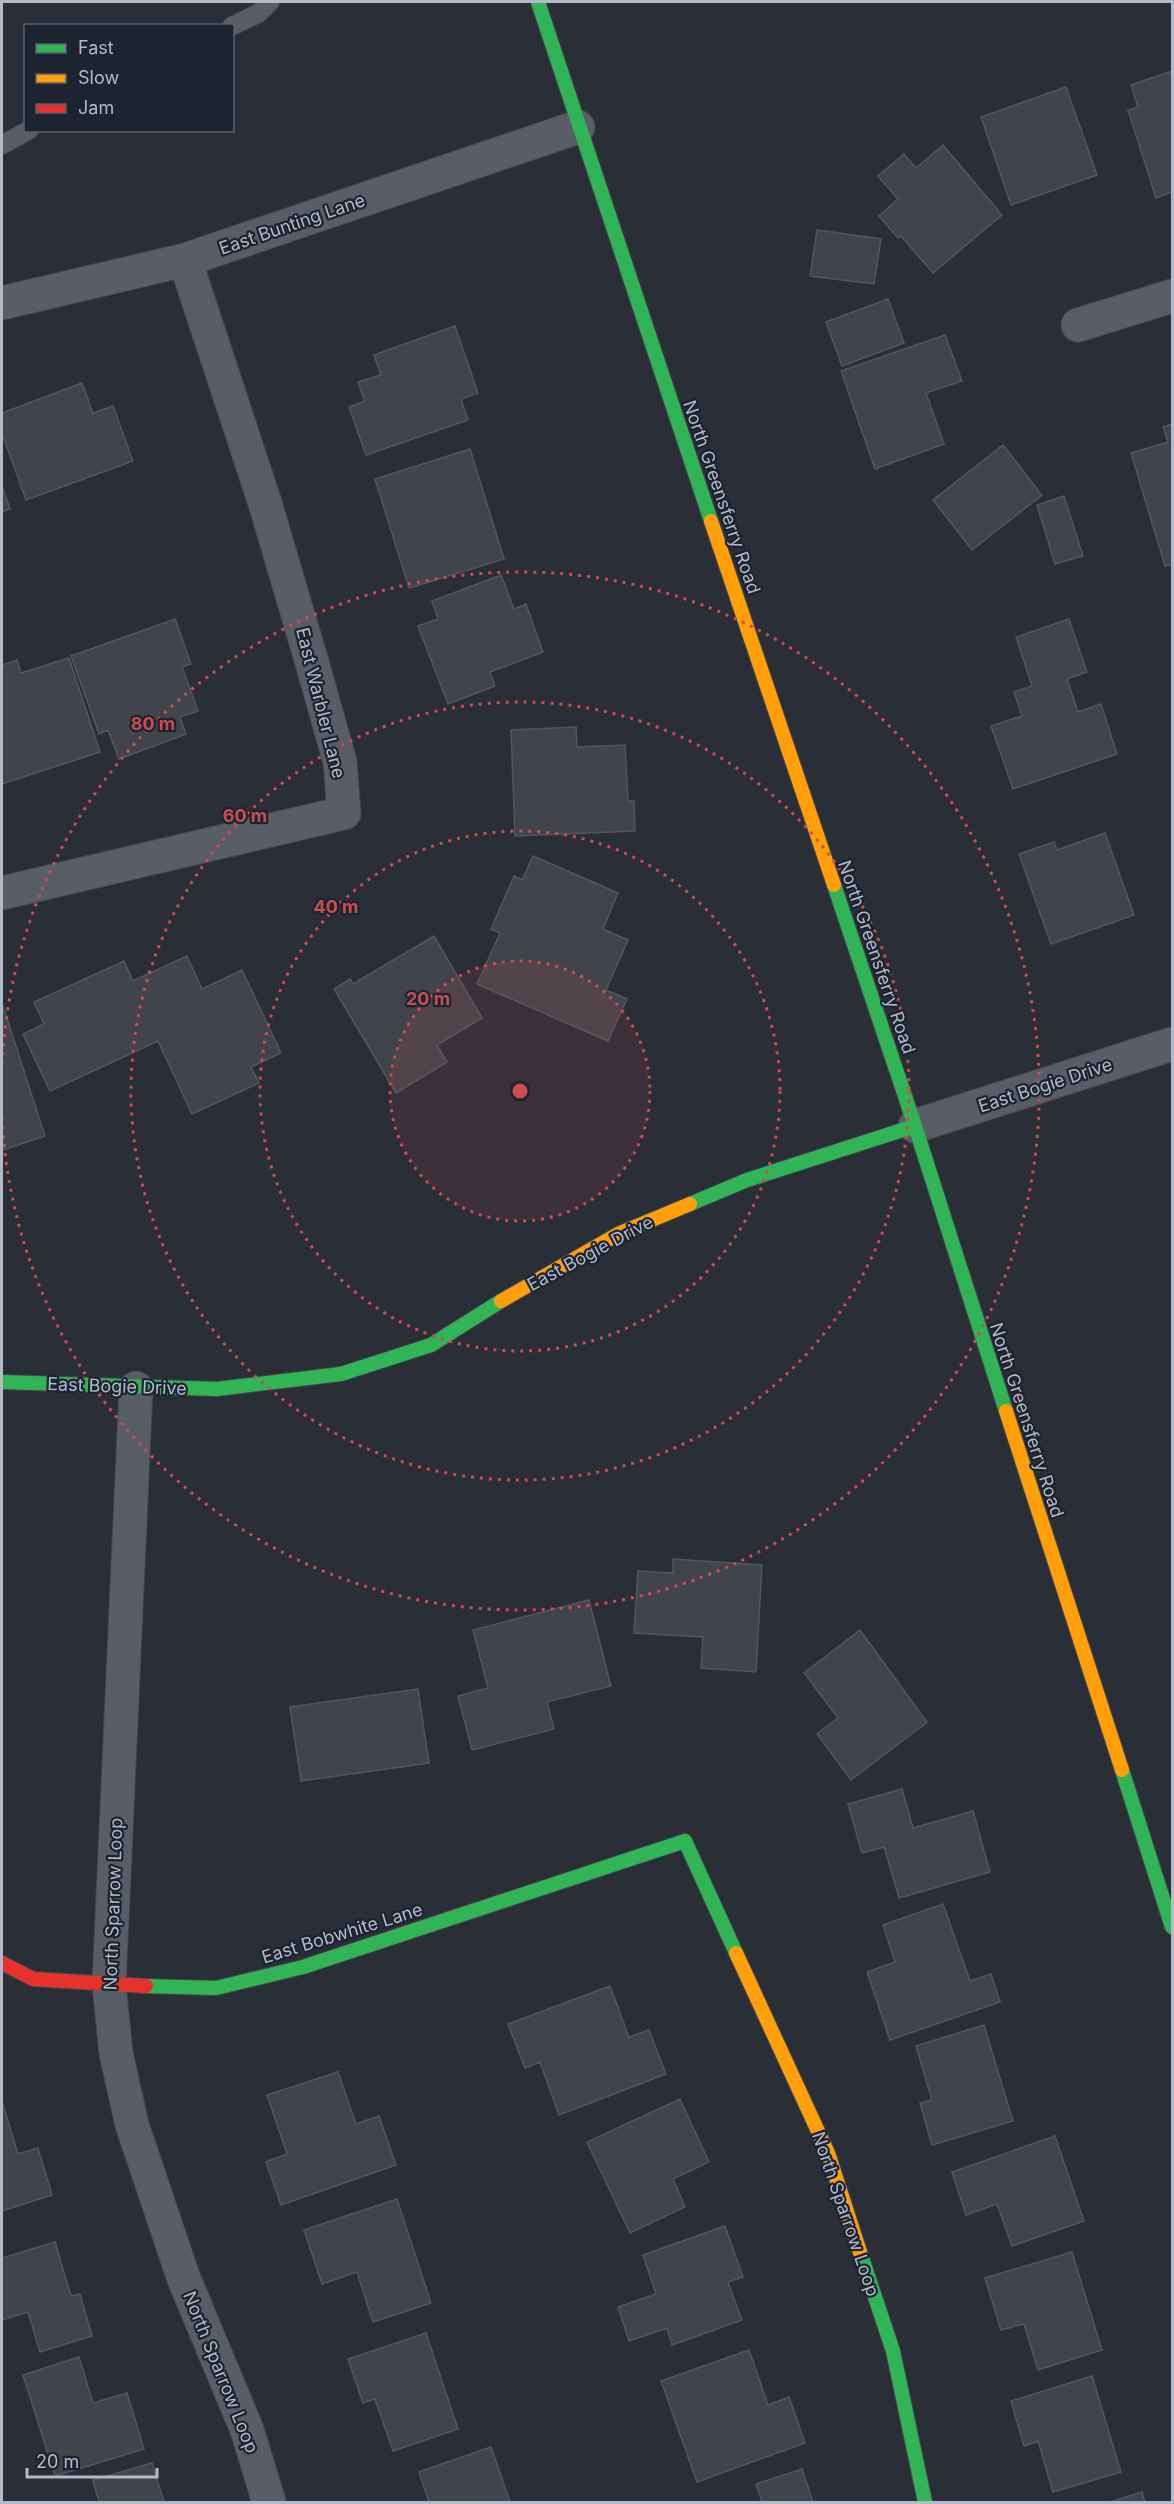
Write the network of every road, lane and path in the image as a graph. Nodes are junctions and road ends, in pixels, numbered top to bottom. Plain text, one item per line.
1 (270, 2) edge
2 (538, 2) edge
3 (234, 25) edge
4 (578, 127) junction
5 (25, 132) edge
6 (2, 145) edge
7 (185, 260) junction
8 (1173, 296) edge
9 (2, 303) edge
10 (1078, 325) dead end
11 (2, 893) edge
12 (1173, 1044) edge
13 (915, 1126) junction
14 (2, 1382) edge
15 (136, 1388) junction
16 (685, 1841) joint
17 (1173, 1927) edge
18 (2, 1963) edge
19 (109, 1985) junction
20 (269, 2502) edge
21 (925, 2502) edge

1 - 3 lane
2 - 4 street, North Greensferry Road
4 - 7 street, East Bunting Lane
4 - 13 street, North Greensferry Road
5 - 6 lane
7 - 9 street, East Bunting Lane
7 - 11 street, East Warbler Lane
8 - 10 street
12 - 13 street, East Bogie Drive
13 - 15 street, East Bogie Drive
13 - 17 street, North Greensferry Road
14 - 15 street, East Bogie Drive
15 - 19 street, North Sparrow Loop
16 - 19 street, East Bobwhite Lane
16 - 21 street, North Sparrow Loop
18 - 19 street, East Bobwhite Lane
19 - 20 street, North Sparrow Loop

